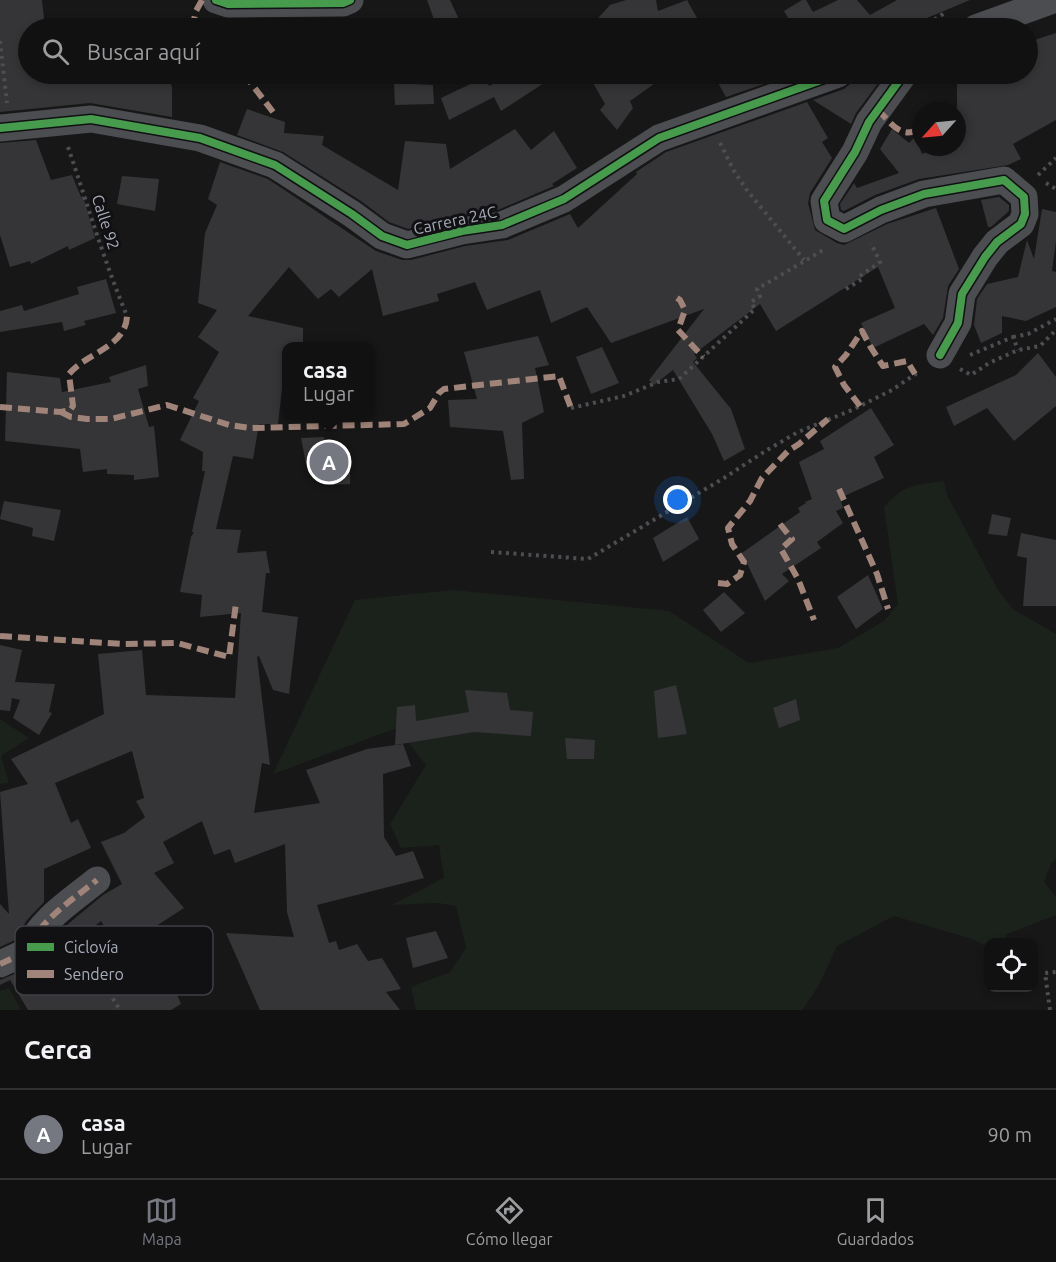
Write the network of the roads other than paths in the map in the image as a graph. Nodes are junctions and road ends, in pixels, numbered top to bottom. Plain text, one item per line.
1 (216, 0) edge
2 (350, 0) edge
3 (1046, 1) edge
4 (1002, 18) edge
5 (810, 84) edge
6 (897, 84) edge
7 (2, 128) edge
8 (946, 359) road end
9 (97, 880) dead end
10 (43, 926) edge
11 (15, 957) edge
12 (0, 964) edge

1 - 2 street
3 - 4 street
5 - 7 street, Carrera 24C
6 - 8 street
9 - 10 street
11 - 12 street

